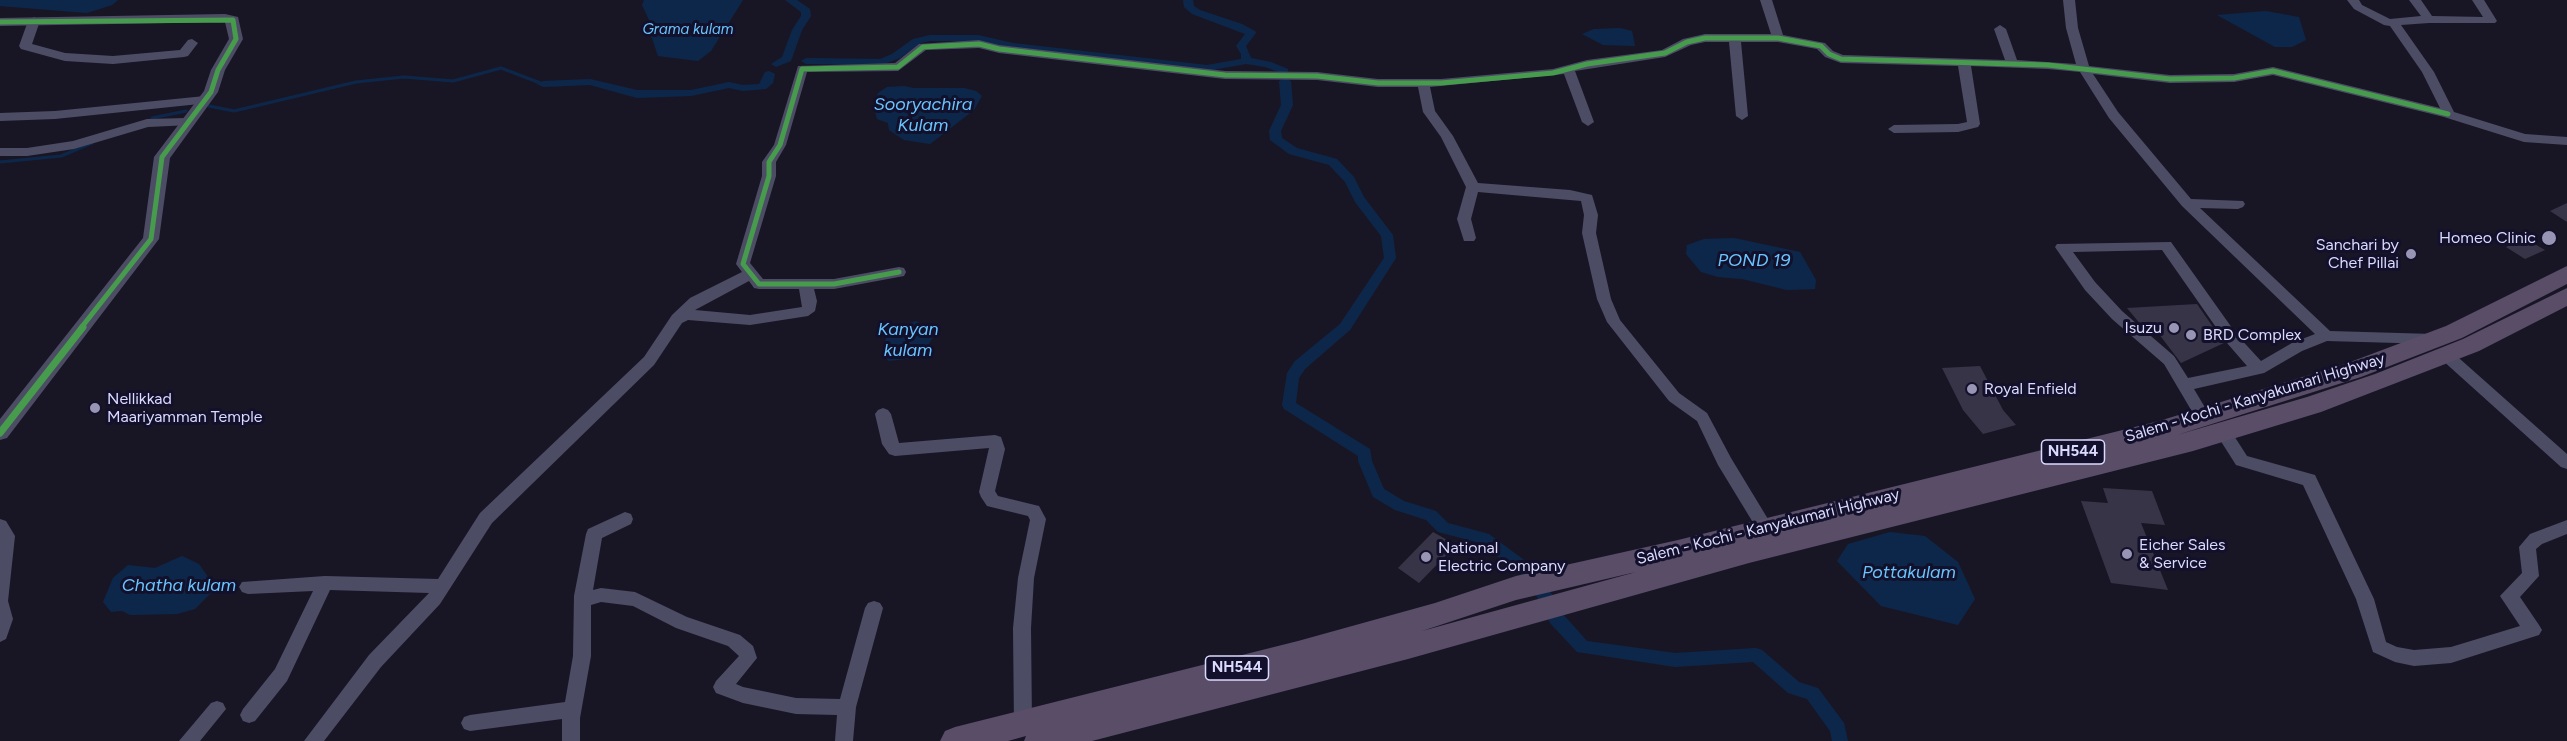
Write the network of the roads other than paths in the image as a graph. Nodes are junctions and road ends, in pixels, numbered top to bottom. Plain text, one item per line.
1 (1766, 0) edge
2 (2069, 0) edge
3 (2352, 0) edge
4 (2415, 0) edge
5 (2478, 0) edge
6 (2429, 19) junction
7 (33, 21) junction
8 (0, 22) edge
9 (2393, 22) junction
10 (2000, 29) dead end
11 (1735, 38) junction
12 (1778, 38) junction
13 (192, 43) dead end
14 (1964, 64) junction
15 (2012, 64) junction
16 (2083, 67) junction
17 (1568, 69) junction
18 (1423, 83) junction
19 (205, 100) junction
20 (2448, 114) junction
21 (1742, 116) dead end
22 (0, 117) edge
23 (187, 122) junction
24 (1588, 122) dead end
25 (1894, 129) dead end
26 (2567, 141) edge
27 (0, 152) edge
28 (1473, 187) junction
29 (2187, 203) junction
30 (2238, 204) dead end
31 (1469, 238) dead end
32 (899, 272) dead end
33 (751, 274) junction
34 (2567, 274) edge
35 (806, 286) junction
36 (2567, 296) edge
37 (677, 319) junction
38 (2326, 336) junction
39 (2451, 343) junction
40 (2259, 369) junction
41 (2184, 385) junction
42 (883, 414) dead end
43 (2202, 416) junction
44 (2223, 432) junction
45 (0, 433) edge
46 (2567, 462) edge
47 (625, 519) dead end
48 (0, 526) edge
49 (2567, 527) edge
50 (1766, 529) junction
51 (325, 583) junction
52 (442, 586) junction
53 (248, 587) dead end
54 (1568, 588) junction
55 (584, 600) junction
56 (0, 601) edge
57 (874, 608) dead end
58 (0, 633) edge
59 (847, 707) junction
60 (217, 709) dead end
61 (573, 709) junction
62 (249, 715) dead end
63 (470, 723) dead end
64 (1031, 732) edge
65 (188, 741) edge
66 (313, 741) edge
67 (571, 741) edge
68 (844, 741) edge
69 (955, 741) edge

1 - 12 street
2 - 16 street
3 - 9 street
4 - 6 street
5 - 6 street
6 - 9 street
7 - 8 street
7 - 13 street
7 - 19 street
9 - 20 street
10 - 15 street
11 - 12 street
11 - 17 street
11 - 21 street
12 - 14 street
14 - 15 street
14 - 25 street
15 - 16 street
16 - 20 street
16 - 29 street
17 - 18 street
17 - 24 street
18 - 28 street
18 - 33 street
19 - 22 street
19 - 23 street
20 - 26 street
23 - 27 street
23 - 45 street
28 - 31 street
28 - 50 street
29 - 30 street
29 - 38 street
32 - 35 street
33 - 35 street
33 - 37 street
34 - 39 highway, Salem - Kochi - Kanyakumari Highway / NH544
35 - 37 street
36 - 39 highway, Salem - Kochi - Kanyakumari Highway / NH544
37 - 52 street
38 - 39 street
38 - 40 street
39 - 43 highway, Salem - Kochi - Kanyakumari Highway / NH544
39 - 44 highway, Salem - Kochi - Kanyakumari Highway / NH544
39 - 46 street
40 - 41 street
40 - 41 street
41 - 43 street
42 - 64 street
43 - 50 highway, Salem - Kochi - Kanyakumari Highway / NH544
44 - 49 street
44 - 54 highway, Salem - Kochi - Kanyakumari Highway / NH544
47 - 55 street
48 - 56 street
50 - 54 highway, Salem - Kochi - Kanyakumari Highway / NH544
51 - 52 street
51 - 53 street
51 - 62 street
52 - 66 street
54 - 64 highway, Salem - Kochi - Kanyakumari Highway / NH544
55 - 59 street
55 - 61 street
56 - 58 street
57 - 59 street
59 - 68 street
60 - 65 street
61 - 63 street
61 - 67 street
64 - 69 highway, Salem - Kochi - Kanyakumari Highway / NH544

